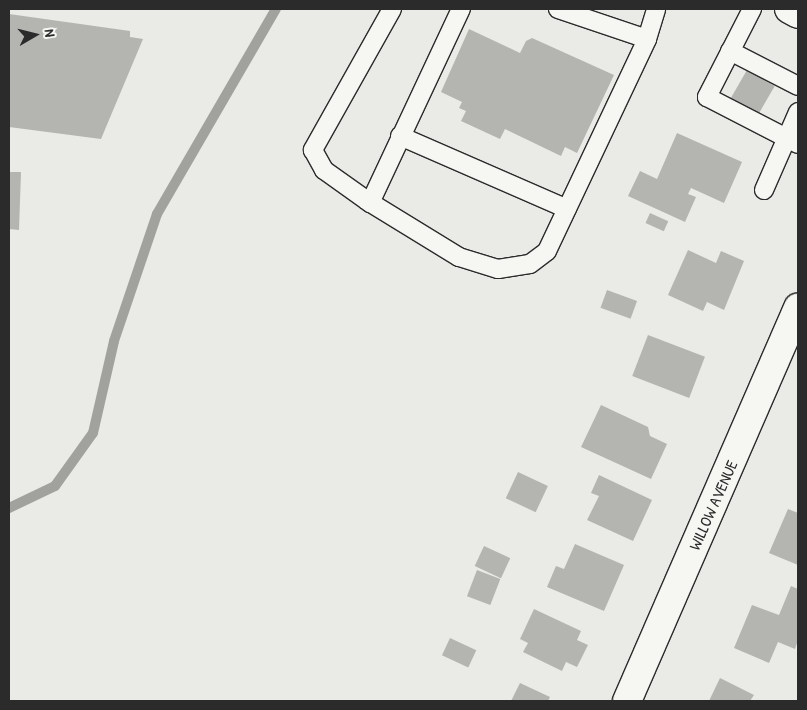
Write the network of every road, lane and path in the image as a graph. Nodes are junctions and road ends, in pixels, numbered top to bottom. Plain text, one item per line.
1 (392, 9) edge
2 (461, 9) edge
3 (558, 9) edge
4 (656, 9) edge
5 (752, 9) edge
6 (789, 9) edge
7 (798, 14) edge
8 (646, 39) junction
9 (730, 50) junction
10 (798, 86) edge
11 (798, 112) edge
12 (400, 136) junction
13 (792, 141) edge
14 (764, 190) dead end
15 (370, 203) junction
16 (567, 209) junction
17 (798, 308) edge
18 (627, 701) edge

1 - 15 lane
2 - 12 lane
3 - 8 lane
4 - 8 lane
5 - 9 lane
6 - 7 street
8 - 16 lane
9 - 10 lane
9 - 13 lane
11 - 13 lane
12 - 15 lane
12 - 16 lane
13 - 14 lane
15 - 16 lane
17 - 18 street, WILLOW AVENUE

